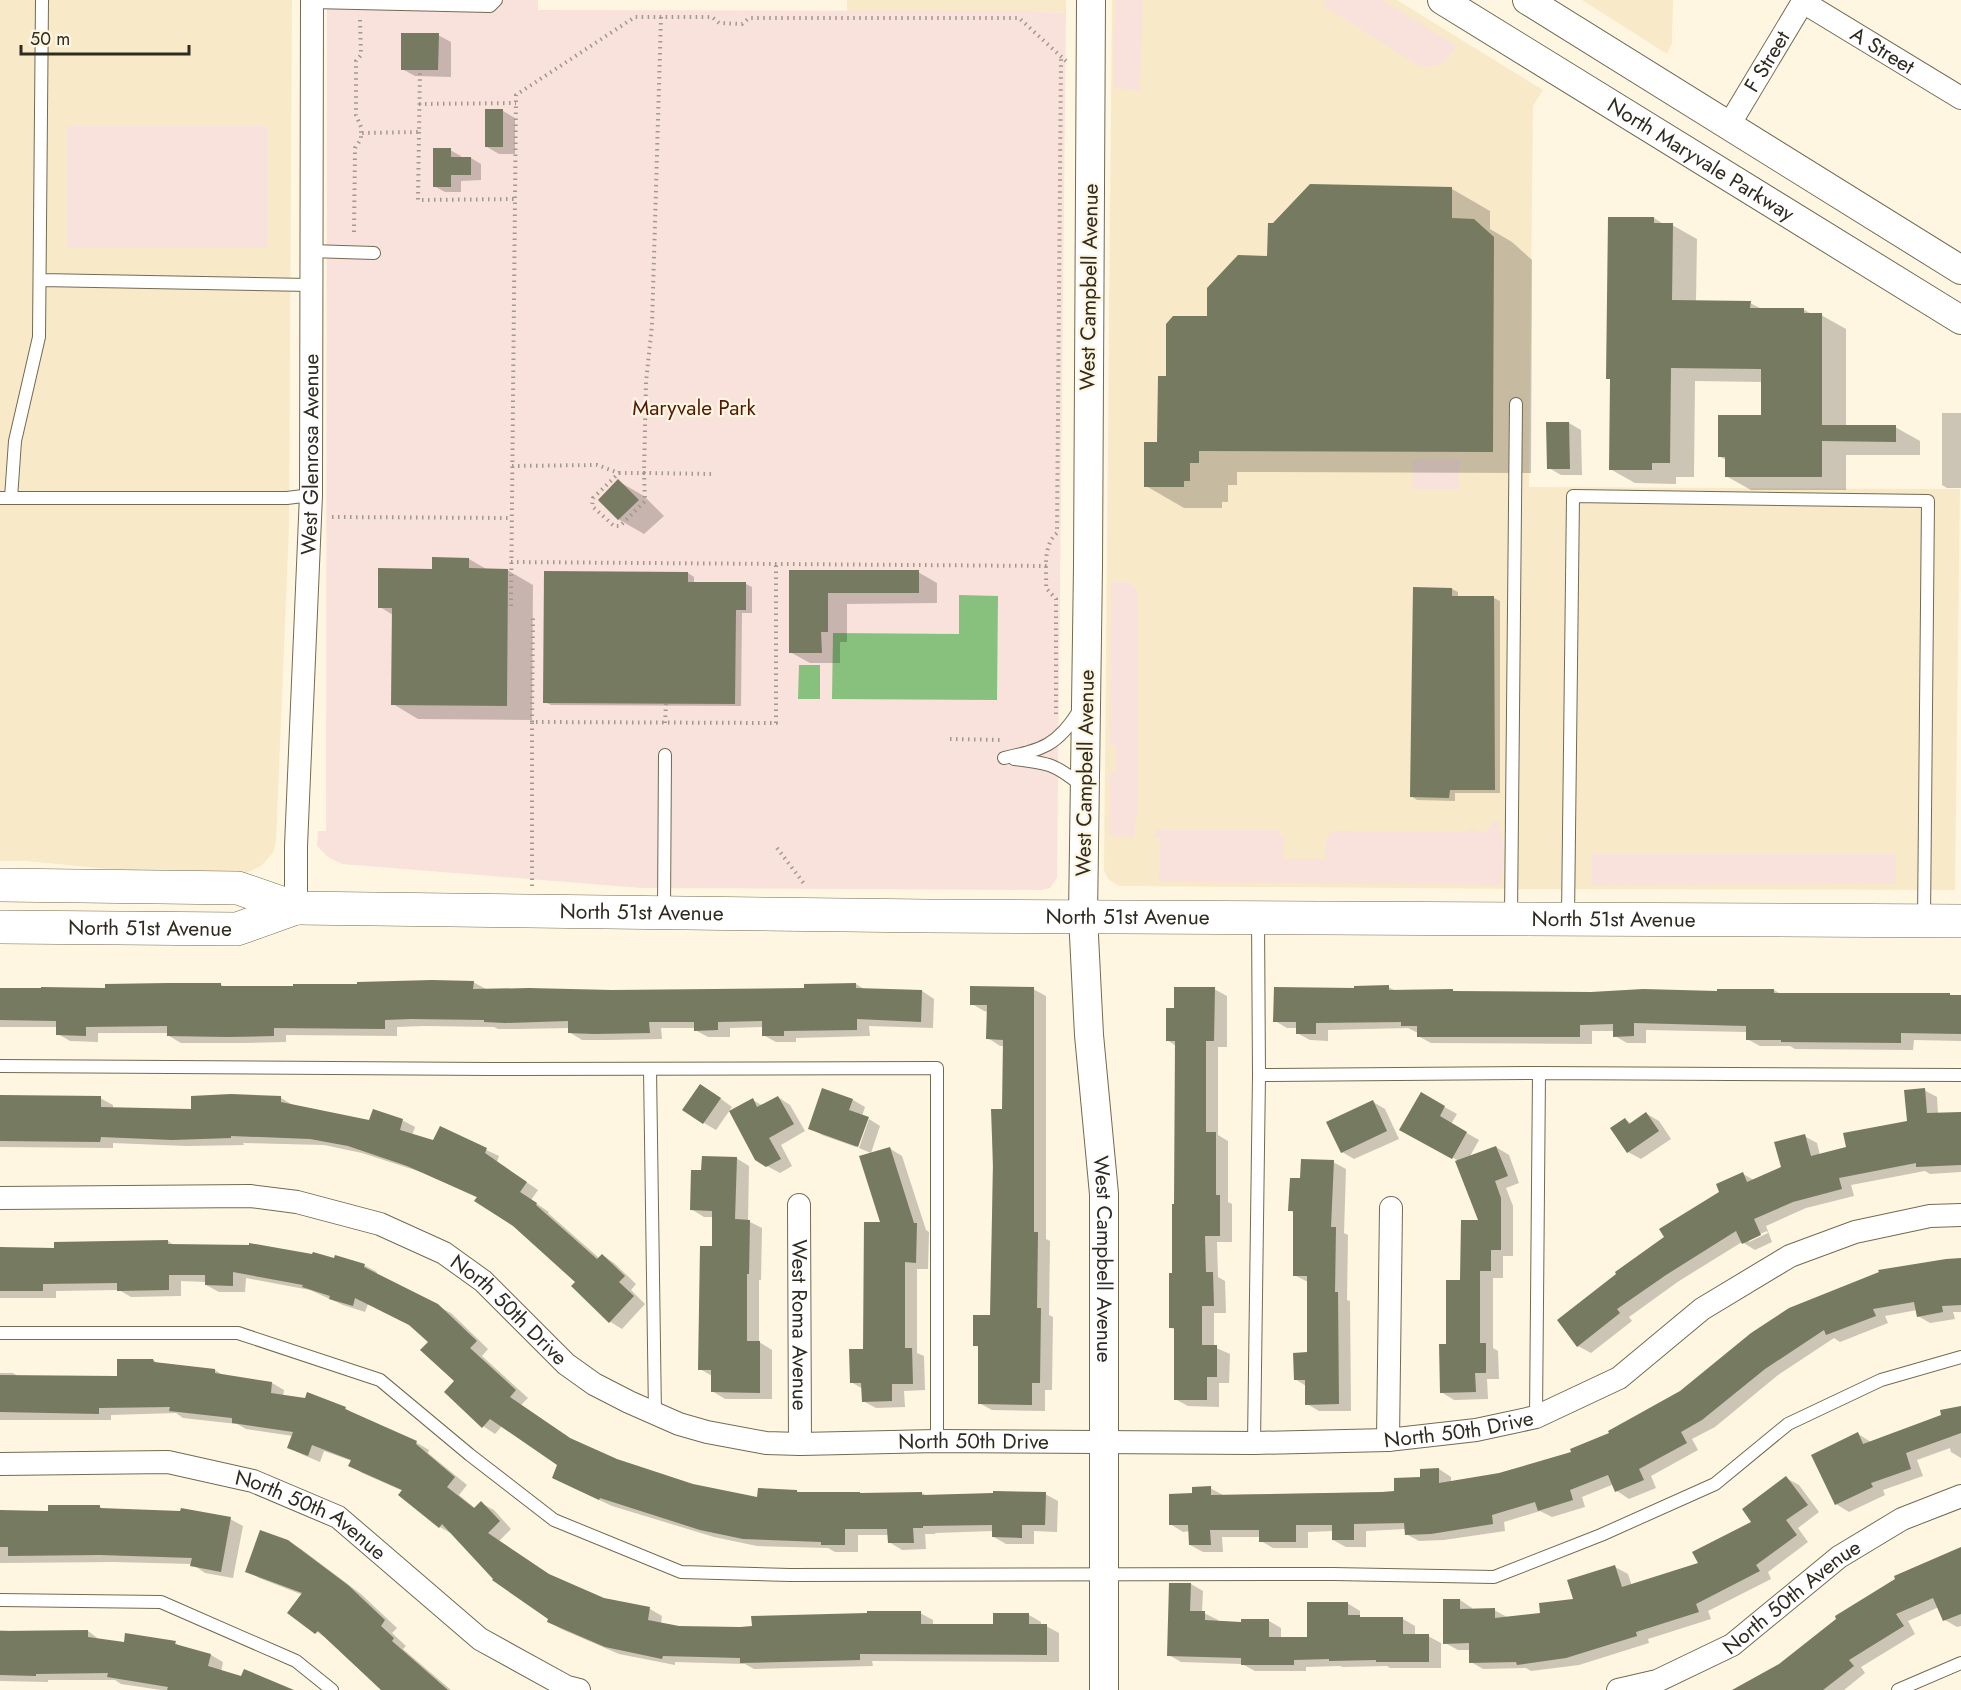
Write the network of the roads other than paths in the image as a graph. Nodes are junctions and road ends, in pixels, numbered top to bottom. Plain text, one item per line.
1 (42, 0) edge
2 (496, 0) edge
3 (1091, 0) edge
4 (1442, 0) edge
5 (1486, 0) edge
6 (1527, 0) edge
7 (312, 1) edge
8 (1803, 1) edge
9 (1491, 29) junction
10 (1959, 92) edge
11 (1729, 125) junction
12 (310, 251) junction
13 (374, 252) dead end
14 (1961, 270) edge
15 (41, 280) junction
16 (310, 285) junction
17 (1961, 320) edge
18 (1516, 404) dead end
19 (310, 495) junction
20 (6, 498) edge
21 (1086, 699) junction
22 (665, 755) dead end
23 (1085, 789) junction
24 (0, 885) edge
25 (296, 908) junction
26 (664, 913) junction
27 (1083, 916) junction
28 (1258, 916) junction
29 (1511, 918) junction
30 (1568, 919) junction
31 (1961, 921) edge
32 (1924, 922) junction
33 (0, 927) edge
34 (0, 1066) edge
35 (650, 1069) junction
36 (1539, 1073) junction
37 (1259, 1075) junction
38 (1961, 1075) edge
39 (0, 1198) edge
40 (799, 1205) dead end
41 (1390, 1208) dead end
42 (1961, 1215) edge
43 (0, 1333) edge
44 (1961, 1357) edge
45 (655, 1415) junction
46 (1536, 1417) junction
47 (1388, 1440) junction
48 (937, 1441) junction
49 (1104, 1441) junction
50 (1254, 1443) junction
51 (800, 1444) junction
52 (0, 1464) edge
53 (1961, 1496) edge
54 (1104, 1574) junction
55 (0, 1600) edge
56 (1961, 1663) edge
57 (332, 1690) edge
58 (579, 1690) edge
59 (1104, 1690) edge
60 (1618, 1690) edge
61 (1898, 1690) edge

1 - 15 lane
2 - 7 lane
3 - 21 street, West Campbell Avenue
4 - 9 street, North Maryvale Parkway
5 - 9 street
6 - 11 street, North Maryvale Parkway
7 - 12 street, West Glenrosa Avenue
8 - 10 street, A Street
8 - 11 street, F Street
9 - 17 street, North Maryvale Parkway
11 - 14 street, North Maryvale Parkway
12 - 13 lane
12 - 16 street, West Glenrosa Avenue
15 - 16 lane
15 - 20 lane
16 - 19 street, West Glenrosa Avenue
18 - 29 lane
19 - 20 lane
19 - 25 street, West Glenrosa Avenue
21 - 23 street, West Campbell Avenue
21 - 23 lane
22 - 26 lane
23 - 27 street, West Campbell Avenue
24 - 25 main road, North 51st Avenue
25 - 26 main road, North 51st Avenue
25 - 33 main road, North 51st Avenue
26 - 27 main road, North 51st Avenue
27 - 28 main road, North 51st Avenue
27 - 49 street, West Campbell Avenue
28 - 29 main road, North 51st Avenue
28 - 37 lane
29 - 30 main road, North 51st Avenue
30 - 32 main road, North 51st Avenue
30 - 32 lane
31 - 32 main road, North 51st Avenue
34 - 35 lane
35 - 45 lane
35 - 48 lane
36 - 37 lane
36 - 38 lane
36 - 46 lane
37 - 50 lane
39 - 45 street, North 50th Drive
40 - 51 street, West Roma Avenue
41 - 47 street
42 - 46 street, North 50th Drive
43 - 54 lane
44 - 54 lane
45 - 51 street, North 50th Drive
46 - 47 street, North 50th Drive
47 - 50 street, North 50th Drive
48 - 49 street, North 50th Drive
48 - 51 street, North 50th Drive
49 - 50 street, North 50th Drive
49 - 54 street, West Campbell Avenue
52 - 58 street, North 50th Avenue
53 - 60 street, North 50th Avenue
54 - 59 street, West Campbell Avenue
55 - 57 lane
56 - 61 lane

